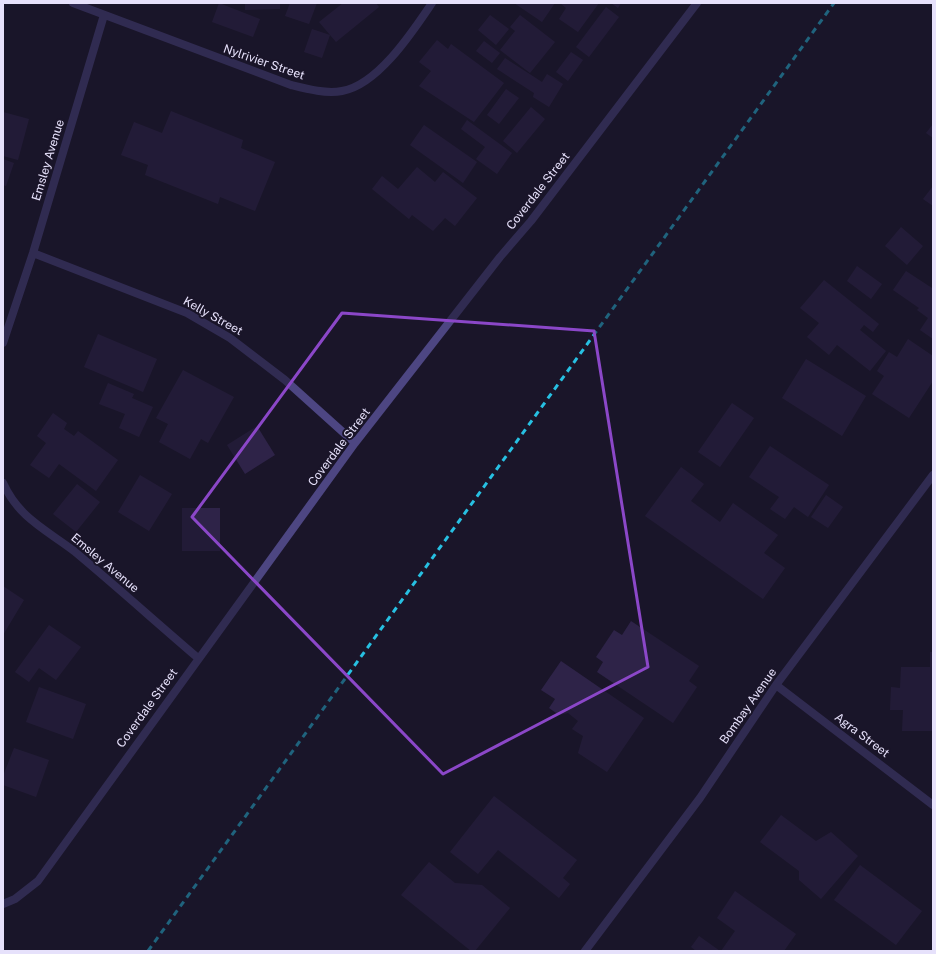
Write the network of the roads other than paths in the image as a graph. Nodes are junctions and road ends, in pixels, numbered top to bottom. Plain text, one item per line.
1 (73, 3) edge
2 (432, 3) edge
3 (697, 3) edge
4 (104, 15) junction
5 (33, 253) junction
6 (3, 343) edge
7 (355, 443) junction
8 (933, 475) edge
9 (3, 483) edge
10 (198, 658) junction
11 (776, 685) junction
12 (933, 805) edge
13 (3, 904) edge
14 (584, 951) edge

1 - 4 street
2 - 4 street, Nylrivier Street
3 - 7 street, Coverdale Street
4 - 5 street, Emsley Avenue
5 - 6 street, Emsley Avenue
5 - 7 street, Kelly Street
7 - 10 street, Coverdale Street
8 - 11 street, Bombay Avenue
9 - 10 street, Emsley Avenue
10 - 13 street, Coverdale Street
11 - 12 street, Agra Street
11 - 14 street, Bombay Avenue

